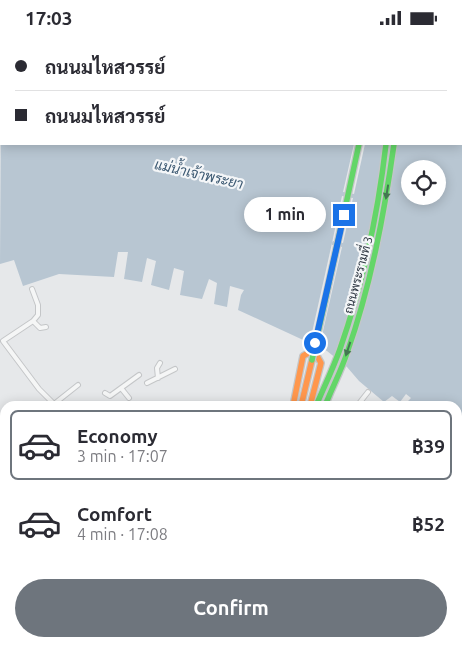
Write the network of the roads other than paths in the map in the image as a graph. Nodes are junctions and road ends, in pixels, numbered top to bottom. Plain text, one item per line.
1 (359, 145) edge
2 (386, 145) edge
3 (394, 145) edge
4 (32, 289) dead end
5 (33, 321) junction
6 (46, 327) dead end
7 (160, 363) dead end
8 (176, 369) dead end
9 (140, 375) dead end
10 (158, 378) junction
11 (147, 383) dead end
12 (78, 385) dead end
13 (121, 388) junction
14 (105, 393) dead end
15 (368, 393) dead end
16 (129, 398) dead end
17 (51, 401) edge
18 (60, 401) edge
19 (294, 401) edge
20 (302, 401) edge
21 (311, 401) edge
22 (318, 401) edge
23 (327, 401) edge
24 (361, 401) edge

1 - 20 main road, bridge
2 - 22 main road, ถนนพระรามที่ 3
3 -> 23 main road, ถนนพระรามที่ 3
4 - 5 street
5 - 6 street
5 - 17 street
7 - 10 street
8 - 10 street
9 - 13 street
10 - 11 street
12 - 18 street
13 - 14 street
13 - 16 street
15 - 24 street
19 - 21 main road

